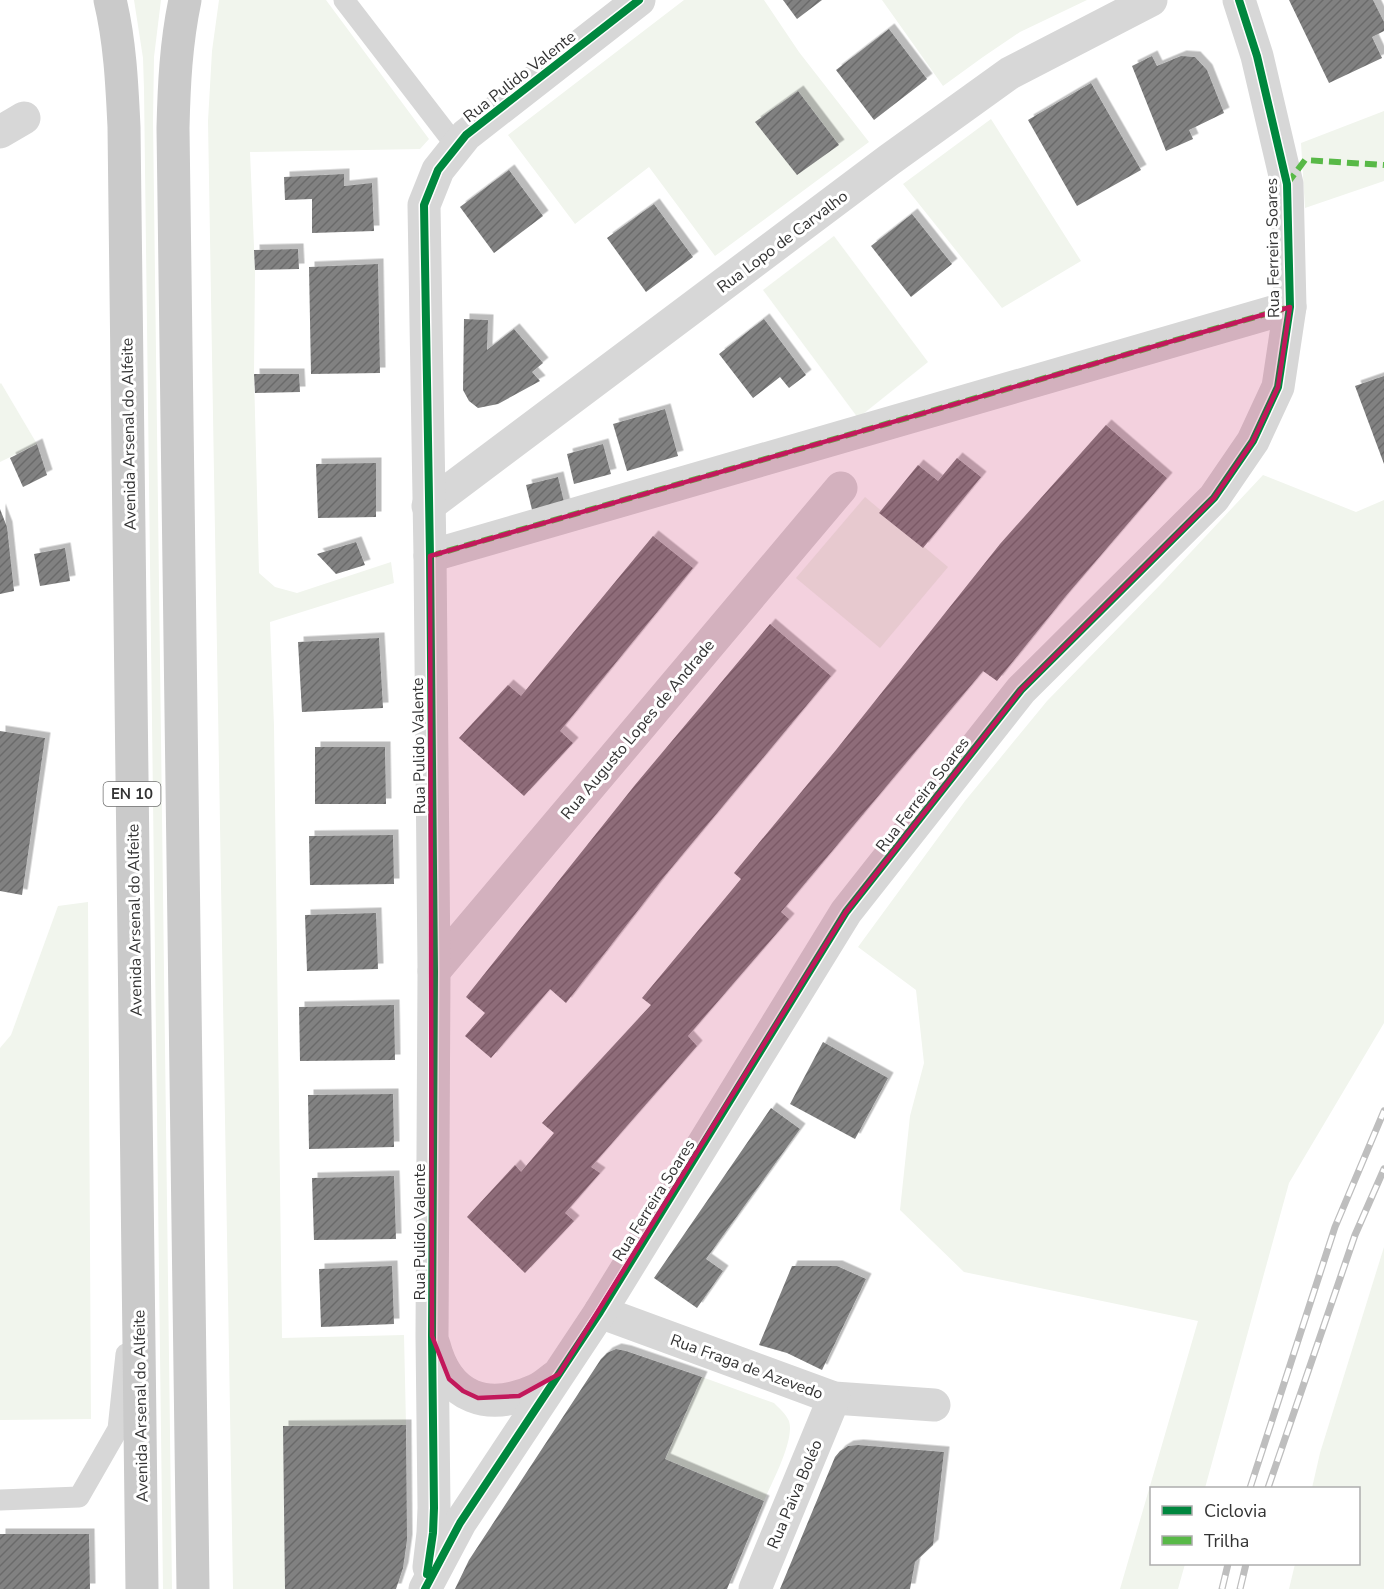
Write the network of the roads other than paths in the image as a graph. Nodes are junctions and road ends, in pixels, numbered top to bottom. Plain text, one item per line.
1 (110, 0) edge
2 (184, 0) edge
3 (344, 0) edge
4 (639, 0) edge
5 (1151, 0) edge
6 (1239, 0) edge
7 (457, 147) junction
8 (1290, 307) junction
9 (841, 488) dead end
10 (429, 506) junction
11 (430, 555) junction
12 (434, 971) junction
13 (138, 1243) junction
14 (600, 1312) junction
15 (432, 1336) junction
16 (559, 1374) junction
17 (834, 1398) junction
18 (934, 1405) dead end
19 (0, 1500) edge
20 (142, 1589) edge
21 (193, 1589) edge
22 (424, 1589) edge
23 (755, 1589) edge

1 - 13 main road, Avenida Arsenal do Alfeite / EN 10
2 - 21 main road, EN 10
3 - 7 lane
4 - 7 street, Rua Pulido Valente
5 - 10 street, Rua Lopo de Carvalho
6 - 8 street, Rua Ferreira Soares
7 - 10 street, Rua Pulido Valente
8 - 11 street
8 - 14 street, Rua Ferreira Soares
9 - 12 street, Rua Augusto Lopes de Andrade
10 - 11 street, Rua Pulido Valente
11 - 12 street, Rua Pulido Valente
12 - 15 street, Rua Pulido Valente
13 - 19 lane
13 - 20 main road, Avenida Arsenal do Alfeite / EN 10
14 - 16 street, Rua Ferreira Soares
14 - 17 street, Rua Fraga de Azevedo
15 - 16 street
15 - 22 street, Rua Pulido Valente
16 - 22 street, Rua Ferreira Soares
17 - 18 street, Rua Fraga de Azevedo
17 - 23 street, Rua Paiva Boléo

